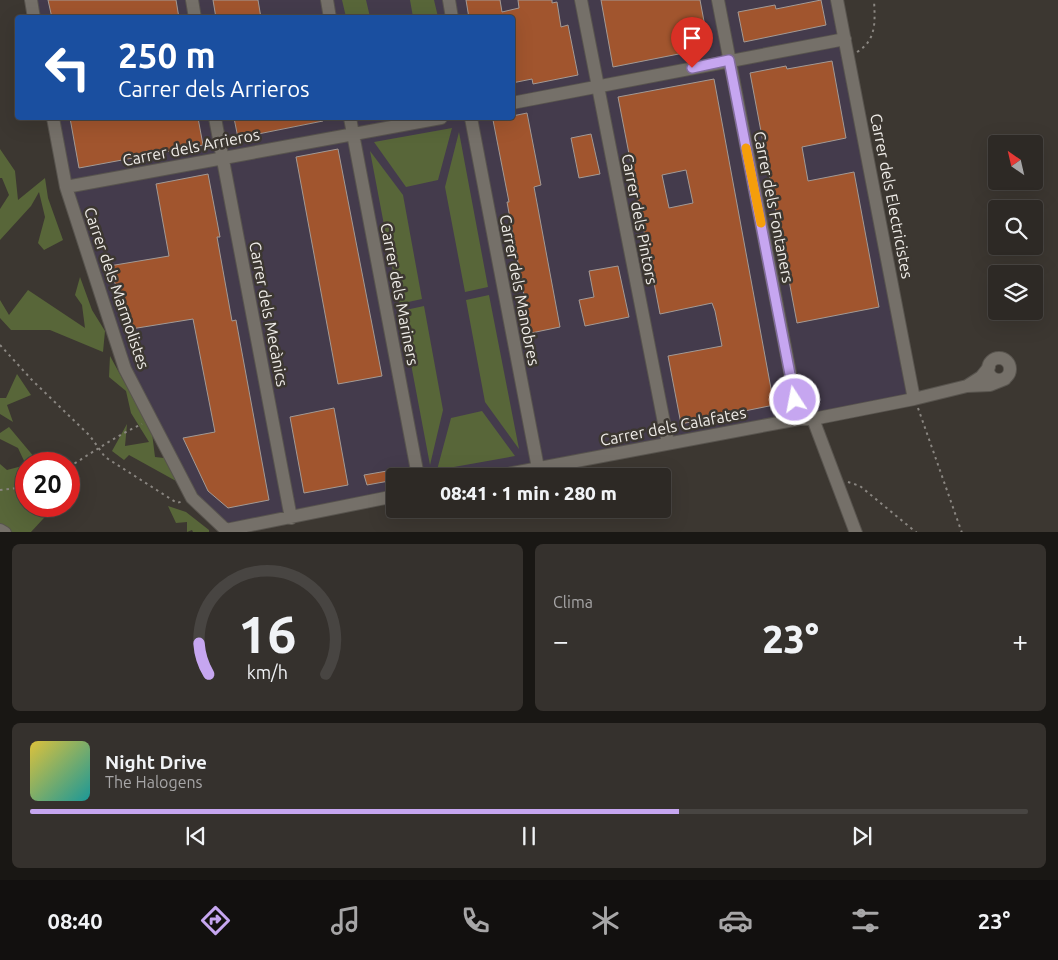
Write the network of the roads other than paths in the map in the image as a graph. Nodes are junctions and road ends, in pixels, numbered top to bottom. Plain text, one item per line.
1 (31, 0) edge
2 (192, 0) edge
3 (327, 0) edge
4 (449, 0) edge
5 (582, 0) edge
6 (718, 0) edge
7 (837, 0) edge
8 (34, 15) edge
9 (194, 15) edge
10 (330, 15) edge
11 (452, 15) edge
12 (845, 39) junction
13 (729, 60) junction
14 (598, 86) junction
15 (515, 102) edge
16 (53, 120) edge
17 (215, 120) edge
18 (350, 120) edge
19 (430, 120) edge
20 (471, 120) edge
21 (353, 134) junction
22 (222, 158) junction
23 (66, 187) junction
24 (989, 367) junction
25 (1004, 378) junction
26 (967, 386) junction
27 (914, 399) junction
28 (799, 419) junction
29 (813, 419) junction
30 (668, 443) junction
31 (416, 468) edge
32 (538, 468) joint
33 (386, 498) edge
34 (291, 518) junction
35 (0, 530) edge
36 (226, 531) edge
37 (4, 532) edge
38 (856, 532) edge

1 - 8 street
2 - 9 street
3 - 10 street
4 - 11 street
5 - 14 street, Carrer dels Pintors
6 - 13 street, Carrer dels Fontaners
7 - 12 street, Carrer dels Electricistes
12 - 13 street
12 - 27 street, Carrer dels Electricistes
13 - 14 street
13 - 28 street, Carrer dels Fontaners
14 - 15 street
14 - 30 street, Carrer dels Pintors
16 - 23 street, Carrer dels Marmolistes
17 - 22 street, Carrer dels Mecànics
18 - 21 street, Carrer dels Mariners
19 - 21 street, Carrer dels Arrieros
20 - 32 street, Carrer dels Manobres
21 - 22 street, Carrer dels Arrieros
21 - 31 street, Carrer dels Mariners
22 - 23 street, Carrer dels Arrieros
22 - 34 street, Carrer dels Mecànics
23 - 36 street, Carrer dels Marmolistes
24 - 25 street
24 - 25 street
24 - 26 street
25 - 26 street, Carrer dels Calafates
26 - 27 street, Carrer dels Calafates
27 - 29 street, Carrer dels Calafates
28 - 29 street, Carrer dels Calafates
28 - 30 street, Carrer dels Calafates
29 - 38 street
30 - 32 street, Carrer dels Calafates
33 - 34 street
34 - 36 street
35 - 37 street

